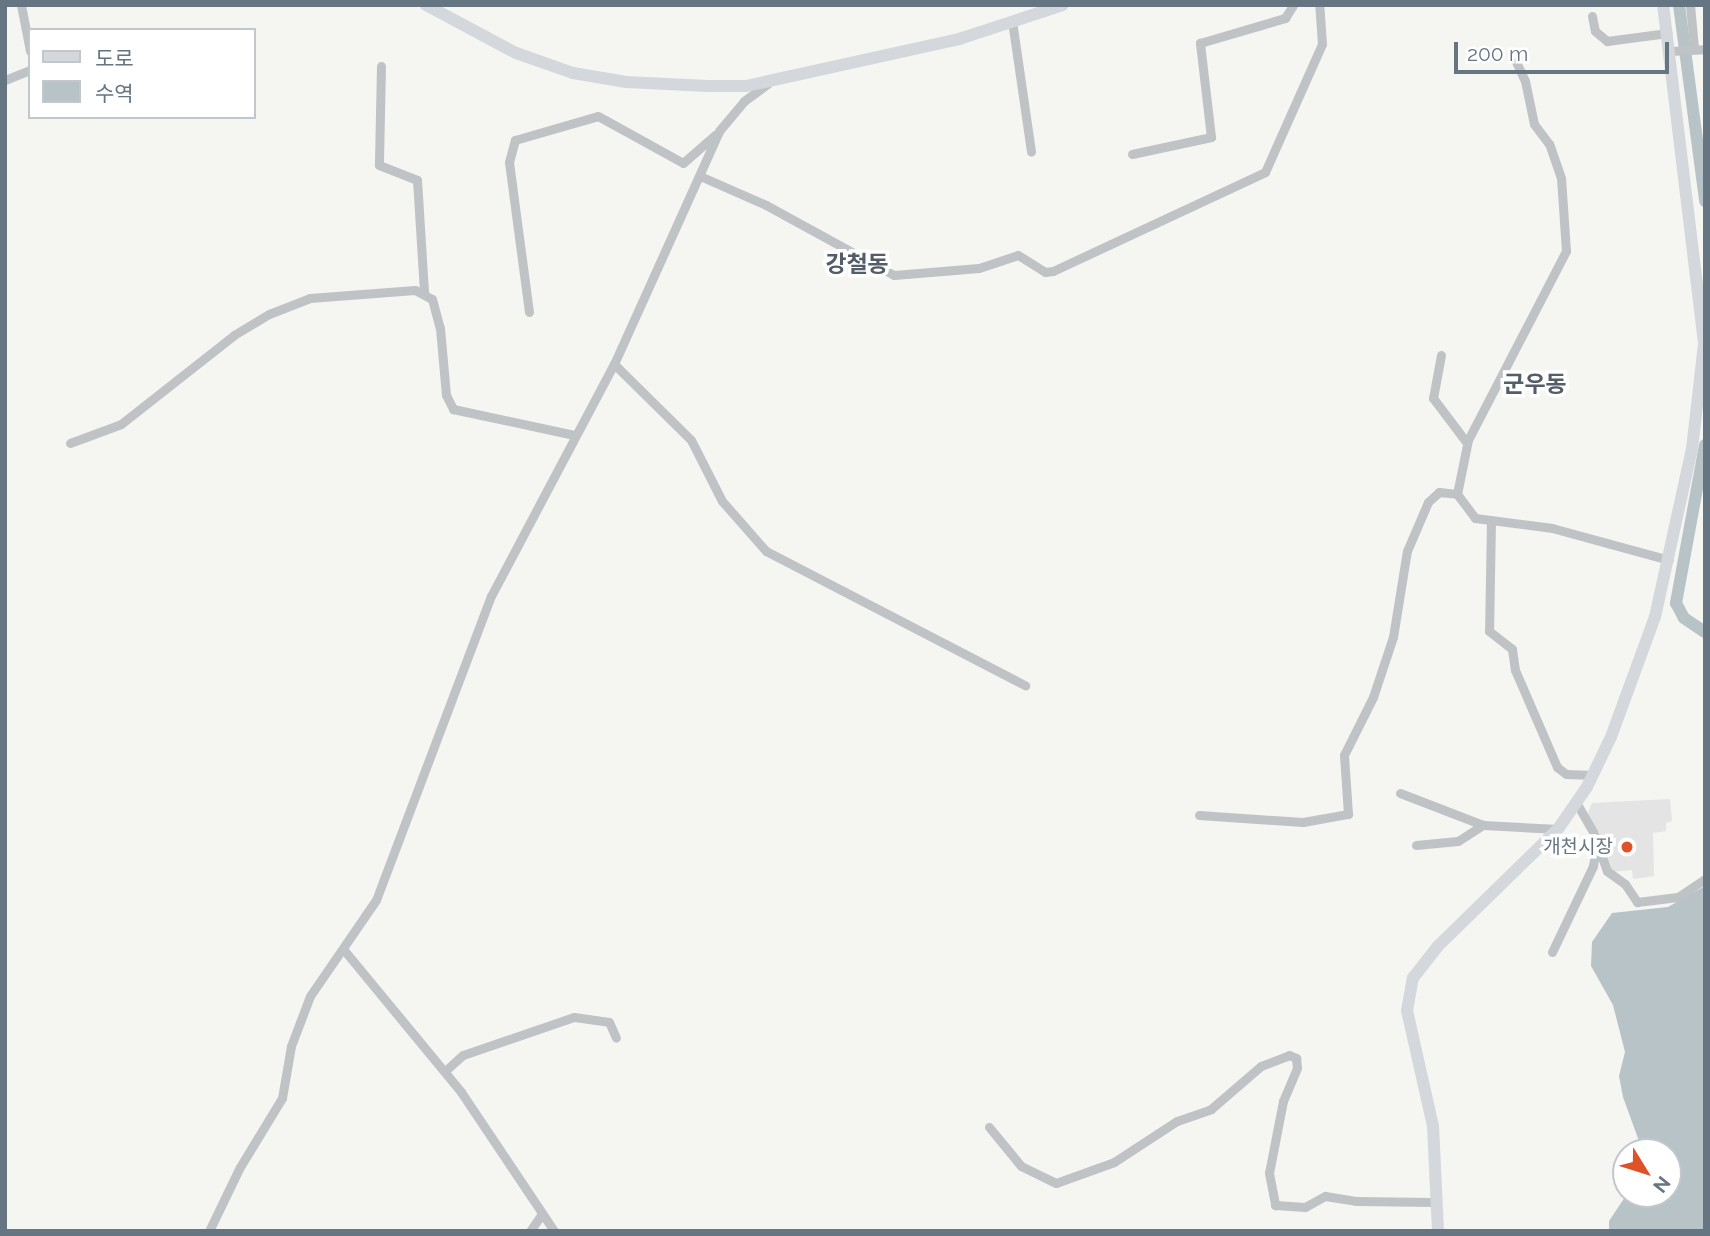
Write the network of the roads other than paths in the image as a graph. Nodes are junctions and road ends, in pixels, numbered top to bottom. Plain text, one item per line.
1 (21, 5) edge
2 (426, 5) edge
3 (1063, 5) edge
4 (1293, 5) edge
5 (1320, 5) edge
6 (1663, 5) edge
7 (1690, 5) edge
8 (1592, 16) dead end
9 (1012, 21) junction
10 (1667, 33) junction
11 (28, 41) edge
12 (1700, 48) edge
13 (1675, 50) junction
14 (1516, 62) dead end
15 (382, 66) dead end
16 (28, 71) edge
17 (5, 80) edge
18 (772, 80) junction
19 (719, 131) junction
20 (1031, 152) dead end
21 (1132, 154) dead end
22 (701, 176) junction
23 (1701, 278) edge
24 (424, 292) junction
25 (529, 312) dead end
26 (1441, 355) dead end
27 (614, 364) junction
28 (574, 435) junction
29 (70, 443) dead end
30 (1467, 443) junction
31 (1457, 494) junction
32 (1491, 520) junction
33 (1669, 560) junction
34 (1025, 685) dead end
35 (1593, 775) junction
36 (1400, 793) dead end
37 (1577, 804) junction
38 (1199, 815) dead end
39 (1483, 825) junction
40 (1558, 829) junction
41 (1596, 843) junction
42 (1416, 845) dead end
43 (1705, 879) edge
44 (344, 950) junction
45 (1552, 952) dead end
46 (616, 1038) dead end
47 (445, 1071) junction
48 (989, 1127) dead end
49 (1433, 1202) junction
50 (541, 1215) junction
51 (209, 1231) edge
52 (530, 1231) edge
53 (554, 1231) edge
54 (1438, 1231) edge

1 - 11 street
2 - 18 street
3 - 9 street
4 - 21 street
5 - 22 street
6 - 10 street
7 - 12 street
8 - 10 street
9 - 18 street
9 - 20 street
10 - 13 street
12 - 13 street
13 - 23 street
14 - 30 street
15 - 24 street
16 - 17 street
18 - 19 street
19 - 22 street
19 - 25 street
22 - 27 street
23 - 33 street
24 - 28 street
24 - 29 street
26 - 30 street
27 - 28 street
27 - 34 street
28 - 44 street
30 - 31 street
31 - 32 street
31 - 38 street
32 - 33 street
32 - 35 street
33 - 35 street
35 - 37 street
36 - 39 street
37 - 40 street
37 - 41 street
39 - 40 street
39 - 42 street
40 - 49 street
41 - 43 street
41 - 45 street
44 - 47 street
44 - 51 street
46 - 47 street
47 - 50 street
48 - 49 street
49 - 54 street
50 - 52 street
50 - 53 street

